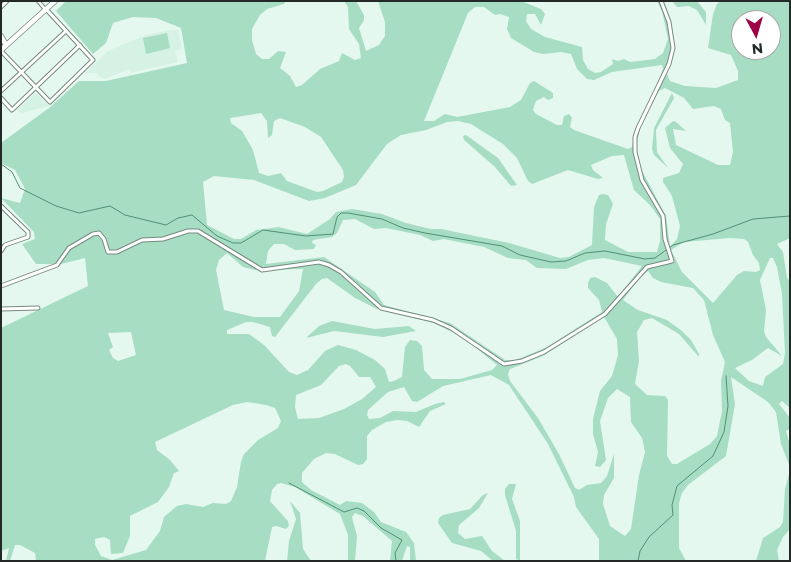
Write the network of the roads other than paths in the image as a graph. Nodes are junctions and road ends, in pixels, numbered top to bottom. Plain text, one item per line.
1 (7, 1) edge
2 (38, 1) edge
3 (54, 1) edge
4 (661, 1) edge
5 (1, 7) edge
6 (46, 9) junction
7 (66, 31) junction
8 (1, 36) edge
9 (6, 45) junction
10 (80, 45) junction
11 (1, 50) edge
12 (22, 72) junction
13 (36, 87) junction
14 (1, 91) edge
15 (1, 98) edge
16 (1, 206) edge
17 (1, 242) edge
18 (5, 246) junction
19 (1, 251) edge
20 (1, 286) edge
21 (38, 308) dead end
22 (1, 309) edge

1 - 5 street
2 - 6 street
3 - 6 street
4 - 20 street
6 - 7 street
6 - 9 street
7 - 10 street
7 - 12 street
8 - 9 street
9 - 11 street
10 - 13 street
10 - 13 street
11 - 12 street
12 - 13 street
12 - 14 street
13 - 15 street
16 - 18 street
17 - 18 street
18 - 19 street
21 - 22 street

